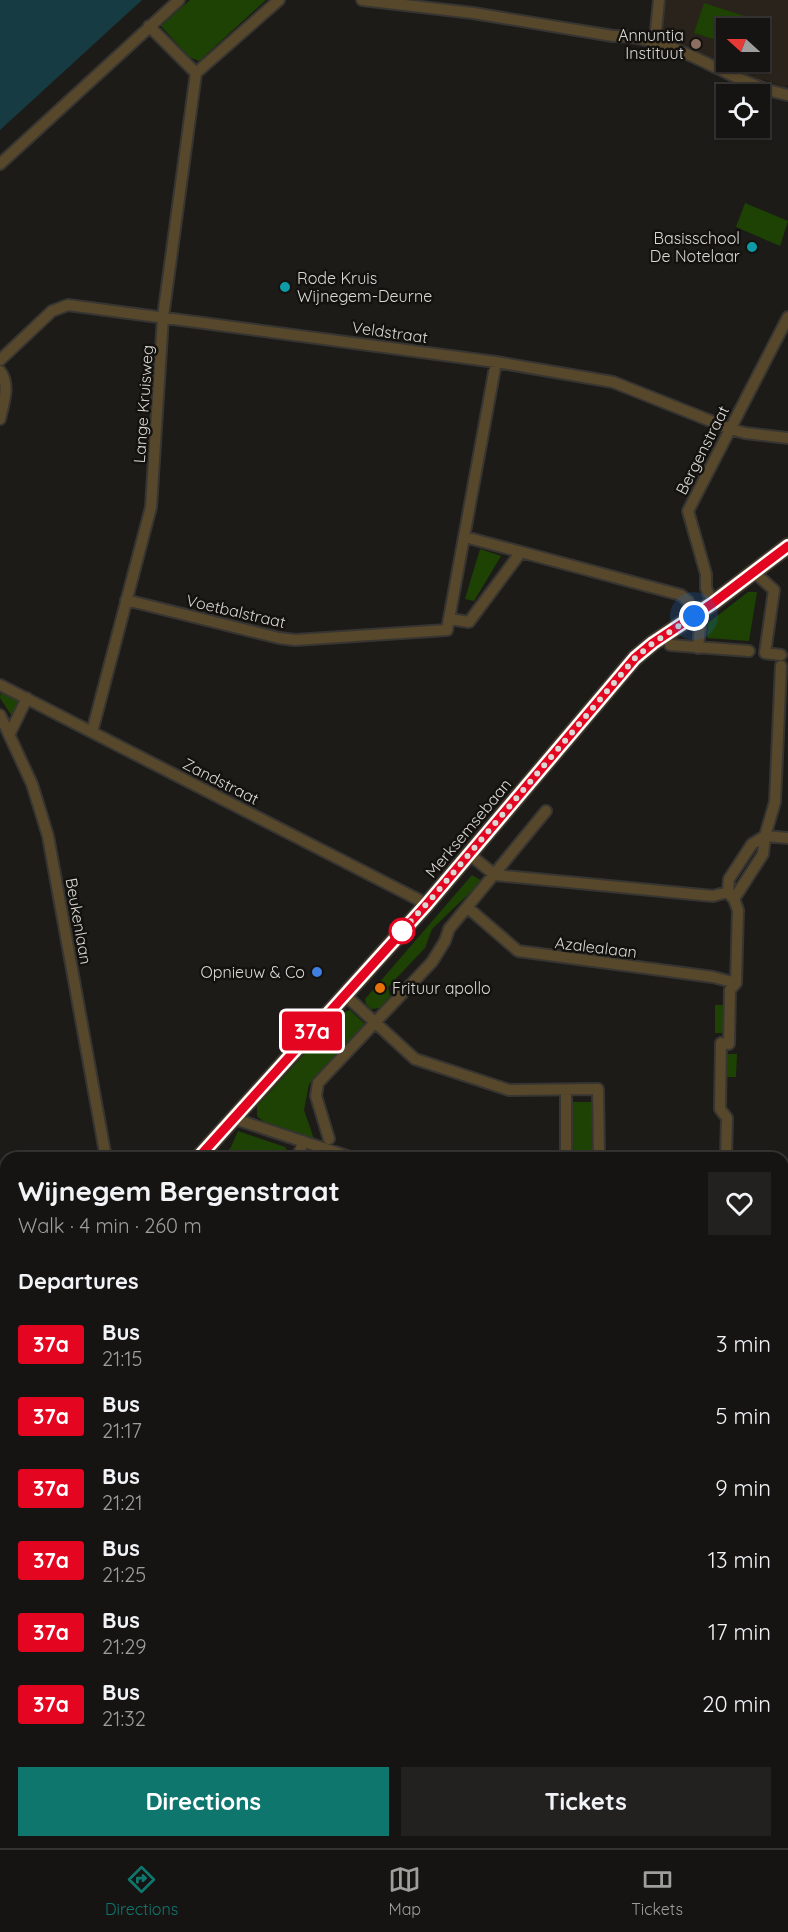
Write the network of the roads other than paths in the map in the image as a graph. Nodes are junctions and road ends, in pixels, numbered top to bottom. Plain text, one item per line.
1 (179, 0) edge
2 (279, 0) edge
3 (362, 0) edge
4 (659, 0) edge
5 (149, 26) junction
6 (655, 40) junction
7 (196, 73) junction
8 (788, 95) edge
9 (0, 164) edge
10 (163, 317) junction
11 (788, 317) edge
12 (0, 360) edge
13 (496, 362) junction
14 (0, 371) edge
15 (0, 419) edge
16 (731, 429) junction
17 (788, 438) edge
18 (465, 537) junction
19 (788, 546) edge
20 (521, 552) junction
21 (754, 572) junction
22 (126, 600) junction
23 (713, 603) junction
24 (694, 616) junction
25 (448, 624) junction
26 (670, 645) dead end
27 (698, 648) junction
28 (749, 651) dead end
29 (0, 685) edge
30 (27, 698) junction
31 (0, 715) edge
32 (92, 732) junction
33 (10, 733) junction
34 (546, 811) dead end
35 (765, 836) junction
36 (788, 838) edge
37 (469, 854) junction
38 (495, 875) junction
39 (731, 896) junction
40 (427, 904) junction
41 (467, 907) junction
42 (736, 983) junction
43 (344, 994) junction
44 (376, 1023) junction
45 (566, 1090) junction
46 (232, 1118) junction
47 (329, 1139) dead end
48 (303, 1141) junction
49 (105, 1152) edge
50 (203, 1152) edge
51 (300, 1152) edge
52 (335, 1152) edge
53 (566, 1152) edge
54 (599, 1152) edge
55 (726, 1152) edge

1 - 5 street
2 - 7 street
3 - 6 street
4 - 6 street
5 - 7 street
5 - 9 street
6 - 8 street
7 - 10 street, Lange Kruisweg
10 - 12 street, Veldstraat
10 - 13 street, Veldstraat
10 - 22 street, Lange Kruisweg
11 - 16 street, Bergenstraat
13 - 16 street, Veldstraat
13 - 18 street
14 - 15 street
16 - 17 street, Veldstraat
16 - 23 street, Bergenstraat
18 - 20 street
18 - 25 street
19 - 21 main road, Merksemsebaan
20 - 24 street
20 - 25 street, Voetbalstraat
21 - 23 main road, Merksemsebaan
21 - 35 street
22 - 25 street, Voetbalstraat
22 - 32 street, Lange Kruisweg
23 - 24 main road, Merksemsebaan
24 - 27 street
24 - 37 main road, Merksemsebaan
26 - 27 street
27 - 28 street
29 - 30 street, Zandstraat
30 - 32 street, Zandstraat
30 - 33 street
31 - 33 street
32 - 40 street, Zandstraat
33 - 49 street, Beukenlaan
34 - 38 street
35 - 36 street
35 - 39 street
37 - 38 street
37 - 40 main road, Merksemsebaan
38 - 39 street
38 - 41 street
39 - 42 street
40 - 43 main road, Merksemsebaan
41 - 42 street, Azalealaan
41 - 44 street
42 - 55 street
43 - 44 street
43 - 46 main road, Merksemsebaan
44 - 45 street
44 - 47 street
45 - 53 street
45 - 54 street
46 - 48 street
46 - 50 main road, Merksemsebaan
48 - 51 street
48 - 52 street

